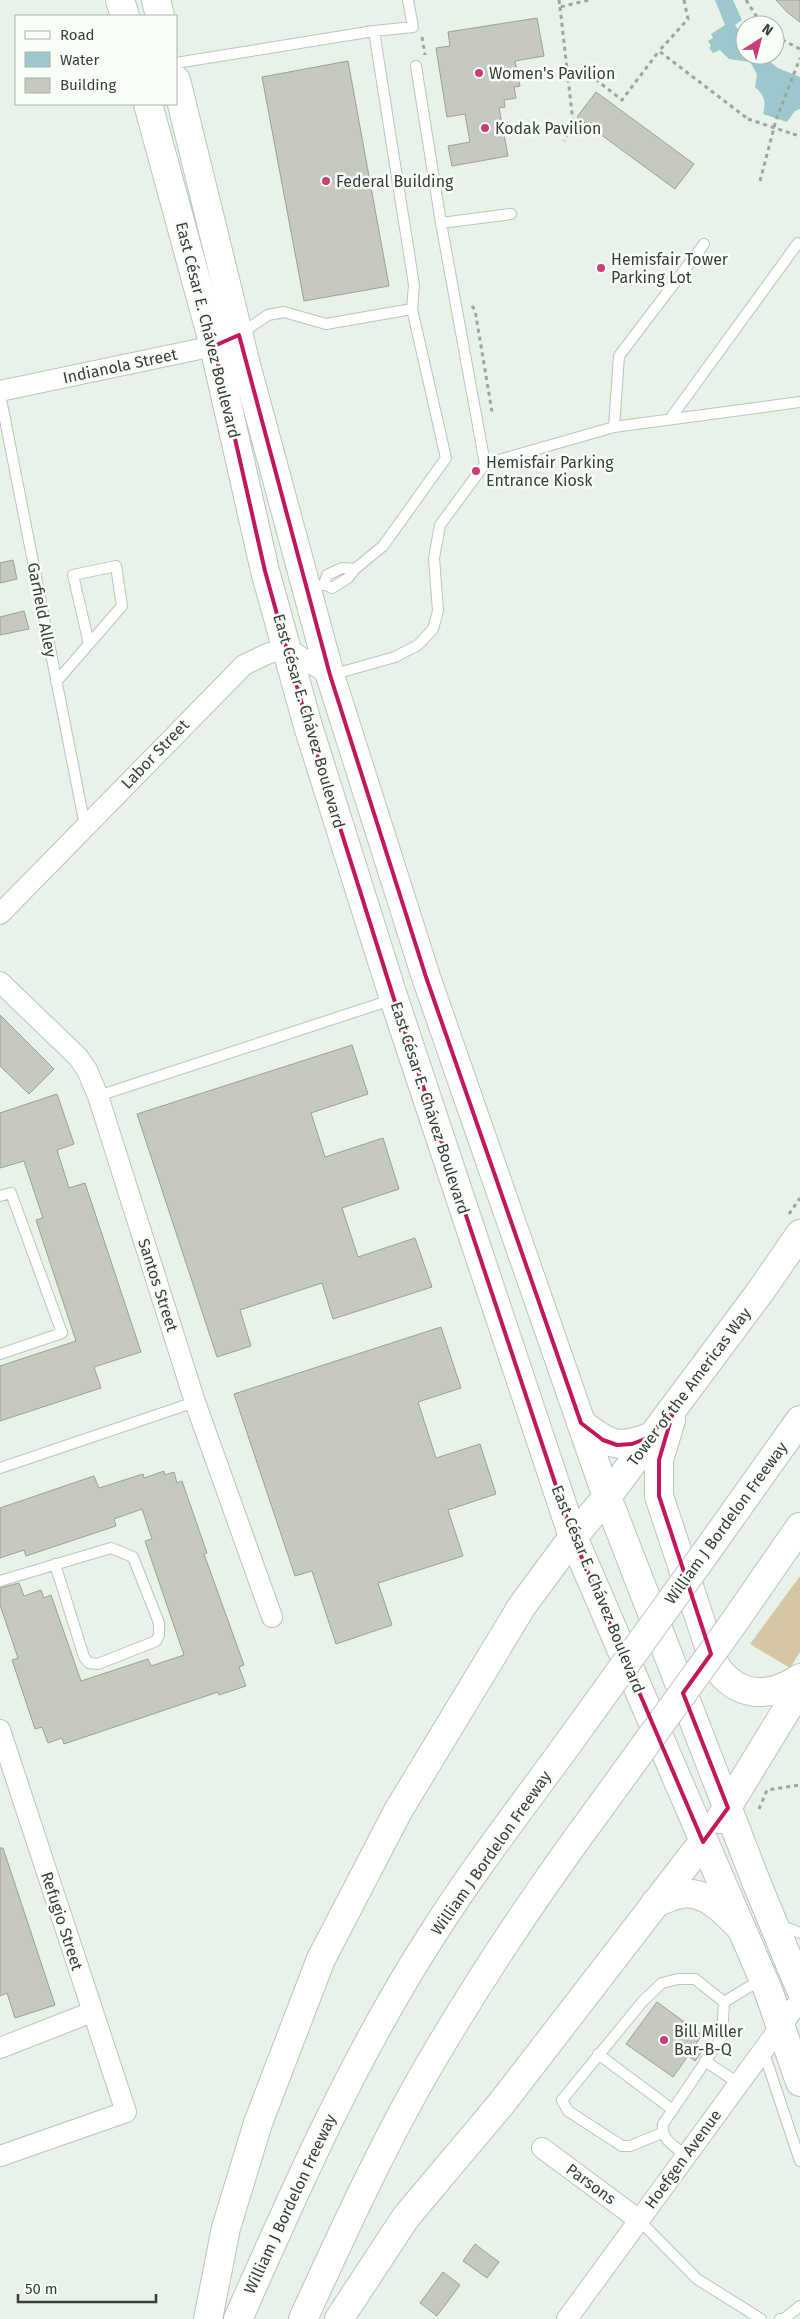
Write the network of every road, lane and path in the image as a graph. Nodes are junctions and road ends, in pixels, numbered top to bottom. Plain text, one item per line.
1 (120, 0) edge
2 (156, 0) edge
3 (408, 0) edge
4 (559, 0) edge
5 (589, 0) edge
6 (684, 0) edge
7 (746, 0) edge
8 (560, 7) junction
9 (124, 15) edge
10 (160, 15) edge
11 (756, 15) edge
12 (374, 31) junction
13 (785, 41) edge
14 (800, 49) edge
15 (659, 51) junction
16 (800, 58) edge
17 (178, 63) edge
18 (416, 66) dead end
19 (567, 70) junction
20 (178, 88) edge
21 (148, 105) edge
22 (800, 136) edge
23 (564, 142) dead end
24 (760, 181) dead end
25 (511, 214) dead end
26 (441, 223) junction
27 (798, 243) dead end
28 (704, 244) dead end
29 (412, 309) junction
30 (239, 335) junction
31 (214, 346) junction
32 (0, 393) edge
33 (800, 402) edge
34 (670, 419) junction
35 (614, 427) junction
36 (484, 464) junction
37 (316, 587) junction
38 (89, 644) junction
39 (288, 649) junction
40 (330, 676) junction
41 (56, 682) junction
42 (85, 826) junction
43 (0, 914) edge
44 (0, 982) edge
45 (394, 999) junction
46 (98, 1096) junction
47 (0, 1196) edge
48 (800, 1234) edge
49 (0, 1354) edge
50 (558, 1356) junction
51 (517, 1370) junction
52 (195, 1402) junction
53 (676, 1402) junction
54 (800, 1416) edge
55 (800, 1420) edge
56 (581, 1423) junction
57 (650, 1437) junction
58 (783, 1444) junction
59 (0, 1468) edge
60 (607, 1496) junction
61 (800, 1527) edge
62 (573, 1537) junction
63 (55, 1564) junction
64 (0, 1581) edge
65 (272, 1617) dead end
66 (800, 1678) edge
67 (800, 1688) edge
68 (0, 1730) edge
69 (800, 1786) edge
70 (728, 1808) junction
71 (759, 1809) dead end
72 (703, 1842) junction
73 (655, 1903) junction
74 (772, 1921) junction
75 (740, 1927) junction
76 (800, 1932) edge
77 (763, 1979) junction
78 (800, 1988) edge
79 (800, 2000) edge
80 (724, 2002) junction
81 (92, 2012) junction
82 (781, 2025) junction
83 (0, 2048) edge
84 (762, 2049) junction
85 (598, 2054) junction
86 (705, 2061) junction
87 (800, 2082) edge
88 (738, 2083) junction
89 (673, 2110) junction
90 (662, 2133) junction
91 (542, 2148) dead end
92 (686, 2155) junction
93 (0, 2156) edge
94 (800, 2161) edge
95 (639, 2220) junction
96 (800, 2306) edge
97 (208, 2319) edge
98 (238, 2319) edge
99 (303, 2319) edge
100 (339, 2319) edge
101 (567, 2319) edge
102 (761, 2319) edge
103 (780, 2319) edge

1 - 9 main road
2 - 10 main road
3 - 12 lane
4 - 8 path
5 - 8 path
6 - 15 path
7 - 11 path
8 - 19 path
12 - 17 lane
12 - 29 lane
13 - 14 path
15 - 19 path
15 - 22 path, bridge
16 - 24 path
18 - 26 lane
19 - 23 path
20 - 30 main road, East César E. Chávez Boulevard
21 - 31 main road, East César E. Chávez Boulevard
25 - 26 lane
26 - 36 lane
27 - 34 lane
28 - 35 lane
29 - 30 lane
29 - 37 lane
30 - 31 street, Indianola Street
30 - 37 main road, East César E. Chávez Boulevard
31 - 32 street, Indianola Street
31 - 39 main road, East César E. Chávez Boulevard
32 - 41 lane, Garfield Alley
33 - 34 lane
34 - 35 lane
35 - 36 lane
36 - 40 lane
37 - 40 main road, East César E. Chávez Boulevard
38 - 38 lane
38 - 41 lane
39 - 40 street
39 - 42 street, Labor Street
39 - 45 main road, East César E. Chávez Boulevard
40 - 50 main road, East César E. Chávez Boulevard
41 - 42 lane, Garfield Alley
42 - 43 street, Labor Street
44 - 46 street, Santos Street
45 - 46 lane
45 - 51 main road, East César E. Chávez Boulevard
46 - 52 street, Santos Street
47 - 49 lane
48 - 53 main road, Tower of the Americas Way
50 - 51 main road
50 - 56 main road, East César E. Chávez Boulevard
51 - 62 main road, East César E. Chávez Boulevard
52 - 59 lane
52 - 65 street, Santos Street
53 - 57 main road, Tower of the Americas Way
53 - 66 main road
54 - 58 main road
55 - 58 main road, William J Bordelon Freeway
56 - 57 main road
56 - 60 main road, East César E. Chávez Boulevard
57 - 60 main road, Tower of the Americas Way
58 - 98 main road, William J Bordelon Freeway, bridge
60 - 62 main road, Tower of the Americas Way
60 - 70 main road, East César E. Chávez Boulevard
61 - 99 main road, bridge
62 - 72 main road, East César E. Chávez Boulevard
62 - 97 main road, Tower of the Americas Way
63 - 63 lane
63 - 64 lane
67 - 70 main road
68 - 81 street, Refugio Street
69 - 71 path
70 - 72 main road
70 - 74 main road, East César E. Chávez Boulevard
72 - 73 main road
72 - 75 main road, East César E. Chávez Boulevard
73 - 75 main road
73 - 100 main road
74 - 76 lane
74 - 78 main road, East César E. Chávez Boulevard
75 - 77 main road, East César E. Chávez Boulevard
77 - 80 lane
77 - 82 main road, East César E. Chávez Boulevard
79 - 82 street, Hoefgen Avenue
80 - 85 lane
80 - 86 lane
81 - 83 street
81 - 93 street, Refugio Street
82 - 84 street, Hoefgen Avenue
82 - 87 main road, East César E. Chávez Boulevard
84 - 88 street, Hoefgen Avenue
84 - 94 lane
85 - 89 lane
85 - 90 lane
86 - 88 lane
86 - 89 lane
88 - 92 street, Hoefgen Avenue
89 - 90 lane
90 - 92 lane
91 - 95 street, Parsons
92 - 95 street, Hoefgen Avenue
95 - 101 street, Hoefgen Avenue
95 - 102 lane
96 - 103 lane

